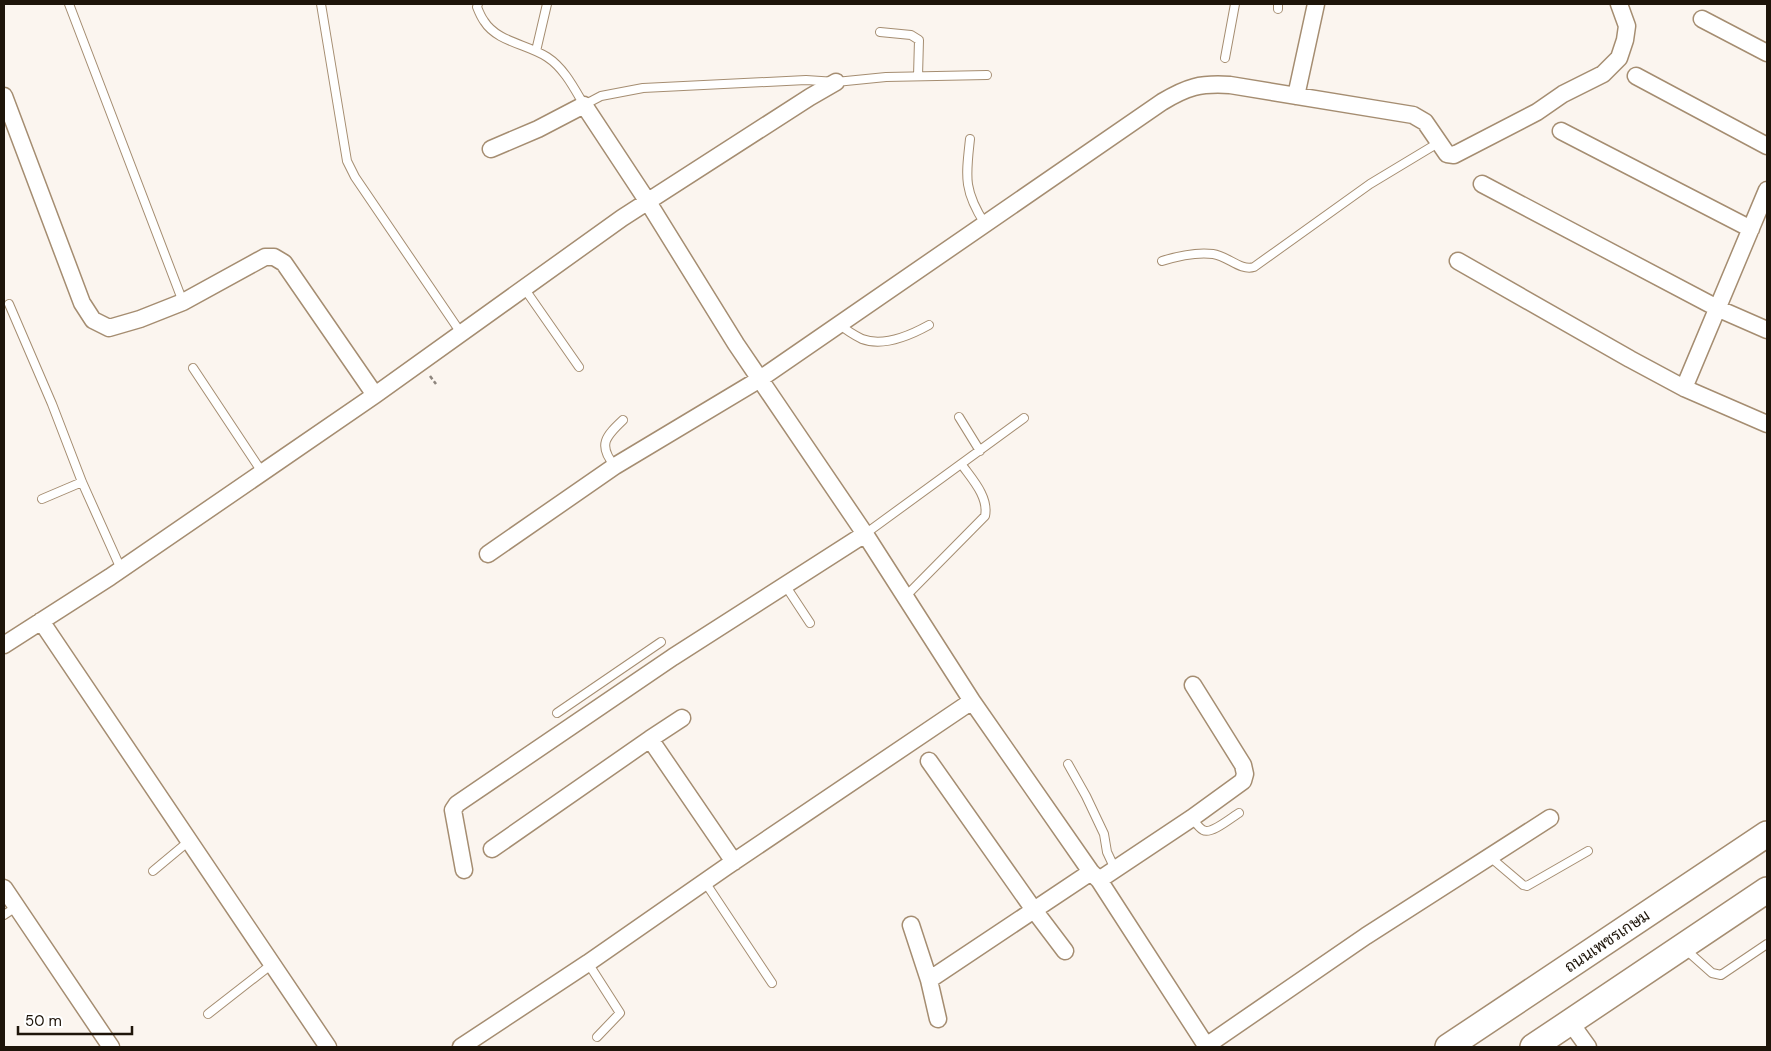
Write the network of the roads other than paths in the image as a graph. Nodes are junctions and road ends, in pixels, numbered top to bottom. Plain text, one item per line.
1 (69, 4) edge
2 (320, 4) edge
3 (478, 4) edge
4 (546, 4) edge
5 (1235, 4) edge
6 (1316, 4) edge
7 (1619, 4) edge
8 (1702, 19) dead end
9 (880, 32) dead end
10 (536, 51) junction
11 (1767, 53) edge
12 (1224, 58) dead end
13 (987, 75) dead end
14 (918, 76) junction
15 (1636, 76) dead end
16 (836, 82) junction
17 (4, 96) edge
18 (1296, 96) junction
19 (584, 105) junction
20 (1561, 131) dead end
21 (970, 138) dead end
22 (1438, 143) junction
23 (1767, 146) edge
24 (491, 148) dead end
25 (1482, 184) dead end
26 (1767, 190) edge
27 (648, 202) junction
28 (985, 224) junction
29 (1750, 229) junction
30 (1162, 261) dead end
31 (1458, 261) dead end
32 (524, 288) junction
33 (183, 302) junction
34 (9, 304) dead end
35 (1719, 309) junction
36 (839, 324) junction
37 (929, 325) dead end
38 (1767, 330) edge
39 (461, 332) junction
40 (579, 367) dead end
41 (193, 368) dead end
42 (760, 379) junction
43 (1684, 388) junction
44 (375, 395) junction
45 (959, 417) dead end
46 (1024, 418) dead end
47 (623, 420) dead end
48 (1767, 424) edge
49 (980, 451) junction
50 (962, 464) junction
51 (615, 466) junction
52 (262, 472) junction
53 (82, 482) junction
54 (42, 499) dead end
55 (865, 534) junction
56 (488, 554) dead end
57 (121, 569) junction
58 (786, 585) junction
59 (905, 597) junction
60 (41, 622) junction
61 (810, 623) dead end
62 (661, 642) dead end
63 (4, 645) edge
64 (626, 666) junction
65 (637, 681) junction
66 (1193, 685) dead end
67 (972, 701) junction
68 (557, 713) dead end
69 (682, 718) dead end
70 (650, 738) junction
71 (929, 761) dead end
72 (1068, 764) dead end
73 (1239, 813) dead end
74 (1192, 818) junction
75 (1550, 818) dead end
76 (1767, 834) edge
77 (189, 841) junction
78 (492, 849) dead end
79 (1588, 851) dead end
80 (1490, 857) junction
81 (734, 862) junction
82 (1115, 869) junction
83 (464, 870) dead end
84 (153, 871) dead end
85 (1095, 876) junction
86 (705, 882) junction
87 (4, 888) edge
88 (1767, 890) edge
89 (1034, 910) junction
90 (10, 911) edge
91 (911, 925) dead end
92 (1767, 944) edge
93 (1683, 948) junction
94 (1065, 951) dead end
95 (588, 963) junction
96 (272, 964) junction
97 (929, 980) junction
98 (772, 983) dead end
99 (208, 1014) dead end
100 (938, 1019) dead end
101 (1570, 1022) junction
102 (597, 1037) dead end
103 (111, 1047) edge
104 (328, 1047) edge
105 (461, 1047) edge
106 (1206, 1047) edge
107 (1448, 1047) edge
108 (1533, 1047) edge
109 (1588, 1047) edge

1 - 33 lane
2 - 39 lane
3 - 10 lane
4 - 10 lane
5 - 12 lane
6 - 18 street
7 - 22 street
8 - 11 street
9 - 14 lane
10 - 19 lane
13 - 14 lane
14 - 16 lane
15 - 23 street
16 - 19 lane
16 - 27 street
17 - 33 street
18 - 22 street
18 - 28 street
19 - 24 street
19 - 27 street
20 - 29 street
21 - 28 lane
22 - 30 lane
25 - 35 street
26 - 29 street
27 - 32 street
27 - 42 street
28 - 36 street
29 - 35 street
31 - 43 street
32 - 39 street
32 - 40 lane
33 - 44 street
34 - 53 lane
35 - 38 street
35 - 43 street
36 - 37 lane
36 - 42 street
39 - 44 street
41 - 52 lane
42 - 51 street
42 - 55 street
43 - 48 street
44 - 52 street
45 - 49 lane
46 - 49 lane
47 - 51 lane
49 - 50 lane
50 - 55 lane
50 - 59 lane
51 - 56 street
52 - 57 street
53 - 54 lane
53 - 57 lane
55 - 58 street
55 - 59 street
57 - 60 street
58 - 61 lane
58 - 65 street
59 - 67 street
60 - 63 street
60 - 77 street
62 - 64 lane
64 - 65 lane
64 - 68 lane
65 - 83 street
66 - 74 street
67 - 81 street
67 - 85 street
69 - 70 street
70 - 78 street
70 - 81 street
71 - 89 street
72 - 82 lane
73 - 74 lane
74 - 82 street
75 - 80 street
76 - 107 main road, ถนนเพชรเกษม
77 - 84 lane
77 - 96 street
79 - 80 lane
80 - 106 street
81 - 86 street
82 - 85 street
85 - 89 street
85 - 106 street
86 - 95 street
86 - 98 lane
87 - 90 street
88 - 93 main road
89 - 94 street
89 - 97 street
90 - 103 street
91 - 97 street
92 - 93 lane
93 - 101 main road
95 - 102 lane
95 - 105 street
96 - 99 lane
96 - 104 street
97 - 100 street
101 - 108 main road
101 - 109 street

